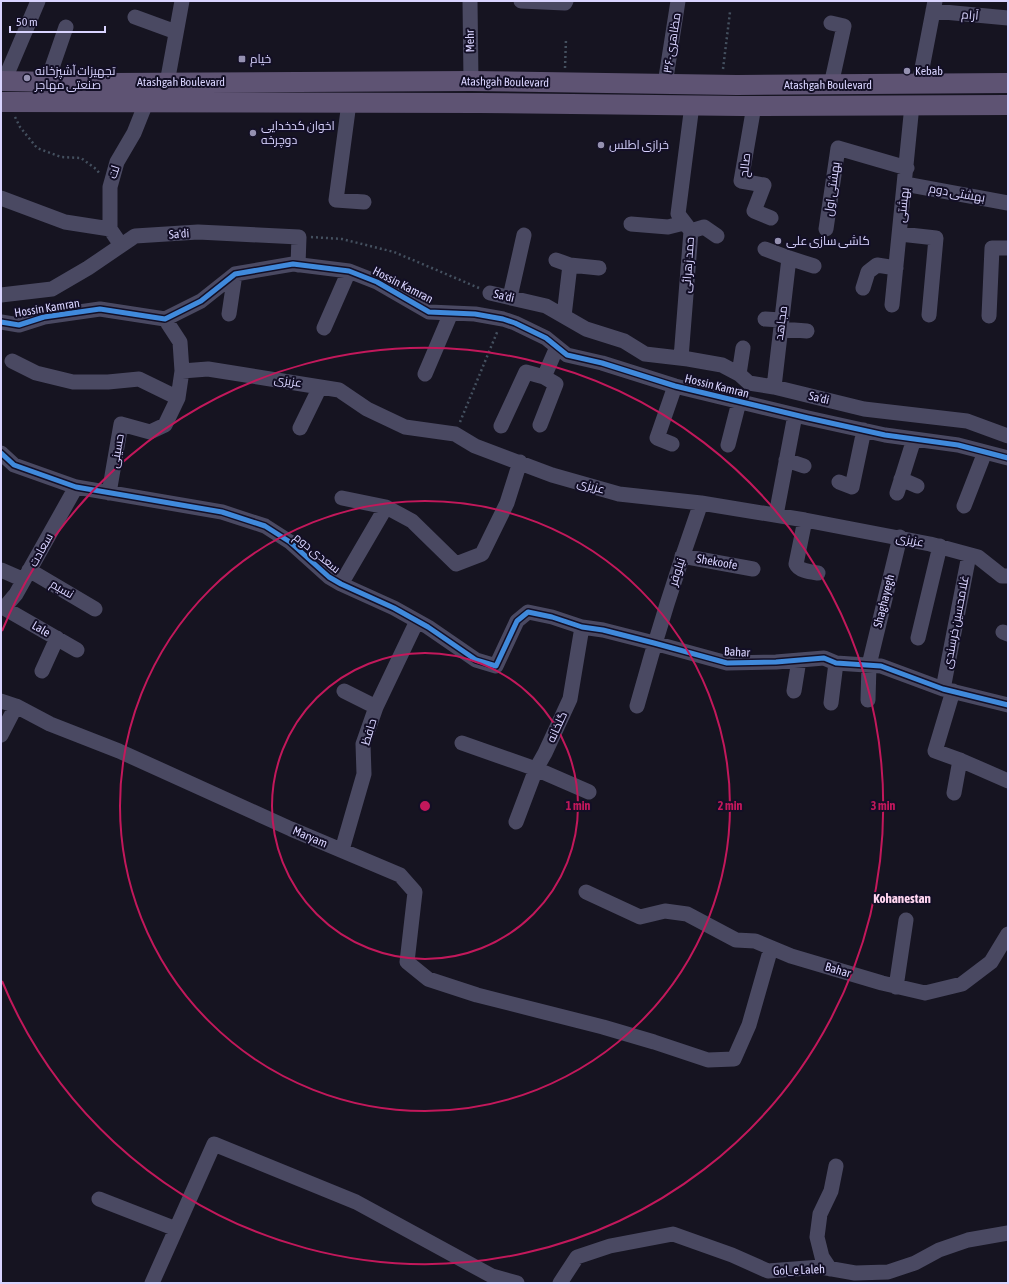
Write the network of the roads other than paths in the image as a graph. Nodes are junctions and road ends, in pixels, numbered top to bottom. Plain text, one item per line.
1 (38, 1) edge
2 (182, 1) edge
3 (470, 1) edge
4 (521, 1) edge
5 (678, 1) edge
6 (565, 2) edge
7 (934, 6) edge
8 (135, 17) dead end
9 (1008, 18) edge
10 (832, 23) dead end
11 (66, 27) dead end
12 (176, 32) junction
13 (3, 81) edge
14 (471, 81) junction
15 (48, 82) junction
16 (168, 82) junction
17 (630, 83) junction
18 (1008, 83) edge
19 (665, 84) junction
20 (693, 84) junction
21 (919, 84) junction
22 (831, 85) junction
23 (4, 102) edge
24 (146, 103) junction
25 (349, 103) junction
26 (912, 104) junction
27 (630, 105) junction
28 (692, 105) junction
29 (1008, 105) edge
30 (754, 106) junction
31 (907, 168) junction
32 (905, 184) junction
33 (1, 198) edge
34 (364, 202) dead end
35 (1008, 203) edge
36 (771, 218) dead end
37 (631, 224) dead end
38 (688, 227) junction
39 (110, 229) junction
40 (826, 229) dead end
41 (900, 234) junction
42 (524, 235) dead end
43 (717, 236) dead end
44 (122, 245) junction
45 (1008, 248) edge
46 (766, 249) dead end
47 (789, 258) junction
48 (298, 264) junction
49 (814, 266) dead end
50 (599, 268) dead end
51 (896, 268) junction
52 (349, 271) junction
53 (235, 274) junction
54 (863, 288) dead end
55 (490, 293) road end
56 (1, 295) edge
57 (517, 299) junction
58 (892, 305) dead end
59 (452, 313) junction
60 (229, 314) dead end
61 (929, 315) dead end
62 (564, 316) junction
63 (989, 316) dead end
64 (165, 320) junction
65 (765, 320) dead end
66 (509, 321) junction
67 (1, 322) edge
68 (781, 324) junction
69 (324, 328) dead end
70 (807, 331) dead end
71 (558, 348) junction
72 (743, 348) dead end
73 (681, 358) junction
74 (12, 361) dead end
75 (182, 371) junction
76 (425, 374) dead end
77 (739, 374) junction
78 (544, 377) junction
79 (320, 386) junction
80 (675, 386) junction
81 (774, 387) junction
82 (178, 398) junction
83 (739, 402) junction
84 (795, 415) junction
85 (540, 425) dead end
86 (501, 426) dead end
87 (300, 428) dead end
88 (864, 430) junction
89 (1008, 436) edge
90 (914, 438) junction
91 (672, 444) dead end
92 (728, 445) dead end
93 (985, 452) junction
94 (1, 453) edge
95 (1008, 458) edge
96 (786, 460) junction
97 (520, 462) junction
98 (804, 466) dead end
99 (839, 482) dead end
100 (917, 486) dead end
101 (76, 487) junction
102 (109, 493) junction
103 (342, 498) dead end
104 (701, 503) junction
105 (964, 506) dead end
106 (386, 507) junction
107 (776, 515) junction
108 (805, 520) junction
109 (900, 537) junction
110 (940, 546) junction
111 (970, 555) junction
112 (682, 556) junction
113 (753, 569) dead end
114 (1, 570) edge
115 (818, 573) dead end
116 (27, 575) junction
117 (1008, 576) edge
118 (340, 584) junction
119 (3, 607) edge
120 (95, 609) dead end
121 (417, 621) junction
122 (582, 627) junction
123 (57, 638) junction
124 (918, 638) dead end
125 (654, 643) junction
126 (78, 650) dead end
127 (799, 660) junction
128 (836, 663) junction
129 (869, 665) junction
130 (496, 666) joint
131 (42, 671) dead end
132 (948, 690) junction
133 (344, 691) dead end
134 (794, 691) dead end
135 (868, 700) dead end
136 (1, 701) edge
137 (831, 703) dead end
138 (1008, 705) edge
139 (16, 706) junction
140 (637, 706) dead end
141 (376, 707) junction
142 (1, 735) edge
143 (462, 743) dead end
144 (960, 760) junction
145 (536, 769) junction
146 (1008, 781) edge
147 (589, 792) dead end
148 (954, 793) dead end
149 (516, 822) dead end
150 (342, 850) junction
151 (586, 892) dead end
152 (906, 920) dead end
153 (1008, 934) edge
154 (771, 948) junction
155 (896, 987) junction
156 (836, 1166) dead end
157 (99, 1199) dead end
158 (176, 1229) junction
159 (1008, 1234) edge
160 (840, 1274) edge
161 (152, 1283) edge
162 (517, 1283) edge
163 (560, 1283) edge

1 - 13 street
2 - 12 street
3 - 14 street, Mehr
4 - 6 street
5 - 19 street, ۳۶-مظاهری
7 - 9 street, آرام
7 - 21 street
8 - 12 street
10 - 22 street
11 - 15 street
12 - 16 street
13 - 15 main road, Atashgah Boulevard
14 - 16 main road, Atashgah Boulevard
14 - 17 main road, Atashgah Boulevard
15 - 16 main road, Atashgah Boulevard
17 - 19 main road, Atashgah Boulevard
17 - 27 main road
18 - 21 main road, Atashgah Boulevard
19 - 20 main road, Atashgah Boulevard
20 - 22 main road, Atashgah Boulevard
20 - 28 main road
21 - 22 main road, Atashgah Boulevard
23 - 24 main road, Atashgah Boulevard
24 - 25 main road, Atashgah Boulevard
24 - 39 street, لت
25 - 27 main road, Atashgah Boulevard
25 - 34 street
26 - 29 main road, Atashgah Boulevard
26 - 30 main road, Atashgah Boulevard
26 - 31 street, بهشتی
27 - 28 main road, Atashgah Boulevard
28 - 30 main road, Atashgah Boulevard
28 - 38 street, حمد زهرائی
30 - 36 street, صالح
31 - 32 street, بهشتی
31 - 40 street, بهشتی اول
32 - 35 street, بهشتی دوم
32 - 41 street, بهشتی
33 - 39 street
37 - 38 street
38 - 43 street
38 - 73 street, حمد زهرائی
39 - 44 street
41 - 51 street, بهشتی
41 - 61 street
42 - 57 street
44 - 48 street, Sa'di
44 - 56 street, Sa'di
45 - 63 street
46 - 47 street
47 - 49 street
47 - 68 street, مجاهد
48 - 52 street, Hossin Kamran
48 - 53 street, Hossin Kamran
50 - 62 street
51 - 54 street
51 - 58 street, بهشتی
52 - 59 street, Hossin Kamran
52 - 69 street
53 - 60 street
53 - 64 street, Hossin Kamran
55 - 57 street, Sa'di
57 - 62 street, Sa'di
57 - 66 street
59 - 66 street, Hossin Kamran
59 - 76 street
62 - 73 street, Sa'di
64 - 67 street, Hossin Kamran
64 - 75 street, حسینی
65 - 68 street
66 - 71 street, Hossin Kamran
68 - 70 street
68 - 81 street, مجاهد
71 - 78 street
71 - 80 street, Hossin Kamran
72 - 77 street
73 - 77 street, Sa'di
74 - 82 street
75 - 79 street, عزیزی
75 - 82 street, حسینی
77 - 81 street, Sa'di
78 - 85 street
78 - 86 street
79 - 87 street
79 - 97 street, عزیزی
80 - 83 street, Hossin Kamran
80 - 91 street
81 - 89 street, Sa'di
82 - 102 street, حسینی
83 - 84 street, Hossin Kamran
83 - 92 street
84 - 88 street, Hossin Kamran
84 - 96 street
88 - 90 street, Hossin Kamran
88 - 99 street
90 - 93 street, Hossin Kamran
90 - 100 street
93 - 95 street, Hossin Kamran
93 - 105 street
94 - 101 street, سعدی دوم
96 - 98 street
96 - 107 street
97 - 104 street, عزیزی
97 - 106 street
101 - 102 street, سعدی دوم
101 - 116 street, سعادت
102 - 118 street, سعدی دوم
103 - 106 street
104 - 107 street, عزیزی
104 - 112 street, نیلوفر
106 - 118 street
107 - 108 street, عزیزی
108 - 109 street, عزیزی
108 - 115 street
109 - 110 street, عزیزی
109 - 129 street, Shaghayegh
110 - 111 street, عزیزی
110 - 124 street
111 - 117 street, عزیزی
111 - 132 street, غلامحسین خرسندی
112 - 113 street, Shekoofe
112 - 125 street, نیلوفر
114 - 116 street, نسیم
116 - 119 street, سعادت
116 - 120 street, نسیم
118 - 121 street, سعدی دوم
119 - 123 street, Lale
121 - 130 street, سعدی دوم
121 - 141 street, حافظ
122 - 125 street, Bahar
122 - 130 street, Bahar
122 - 145 street, گلخانه
123 - 126 street, Lale
123 - 131 street
125 - 127 street, Bahar
125 - 140 street, نیلوفر
127 - 128 street, Bahar
127 - 134 street
128 - 129 street, Bahar
128 - 137 street
129 - 132 street, Bahar
129 - 135 street, Shaghayegh
132 - 138 street, Bahar
132 - 144 street, غلامحسین خرسندی
133 - 141 street
136 - 139 street, Maryam
139 - 142 street
139 - 150 street, Maryam
141 - 150 street, حافظ
143 - 145 street
144 - 146 street
144 - 148 street
145 - 147 street
145 - 149 street, گلخانه
150 - 154 street, Maryam
151 - 154 street, Bahar
152 - 155 street
153 - 155 street, Bahar
154 - 155 street, Bahar
156 - 160 street
157 - 158 street
158 - 161 street
158 - 162 street
159 - 160 street, Gol_e Laleh
160 - 163 street, Gol_e Laleh

